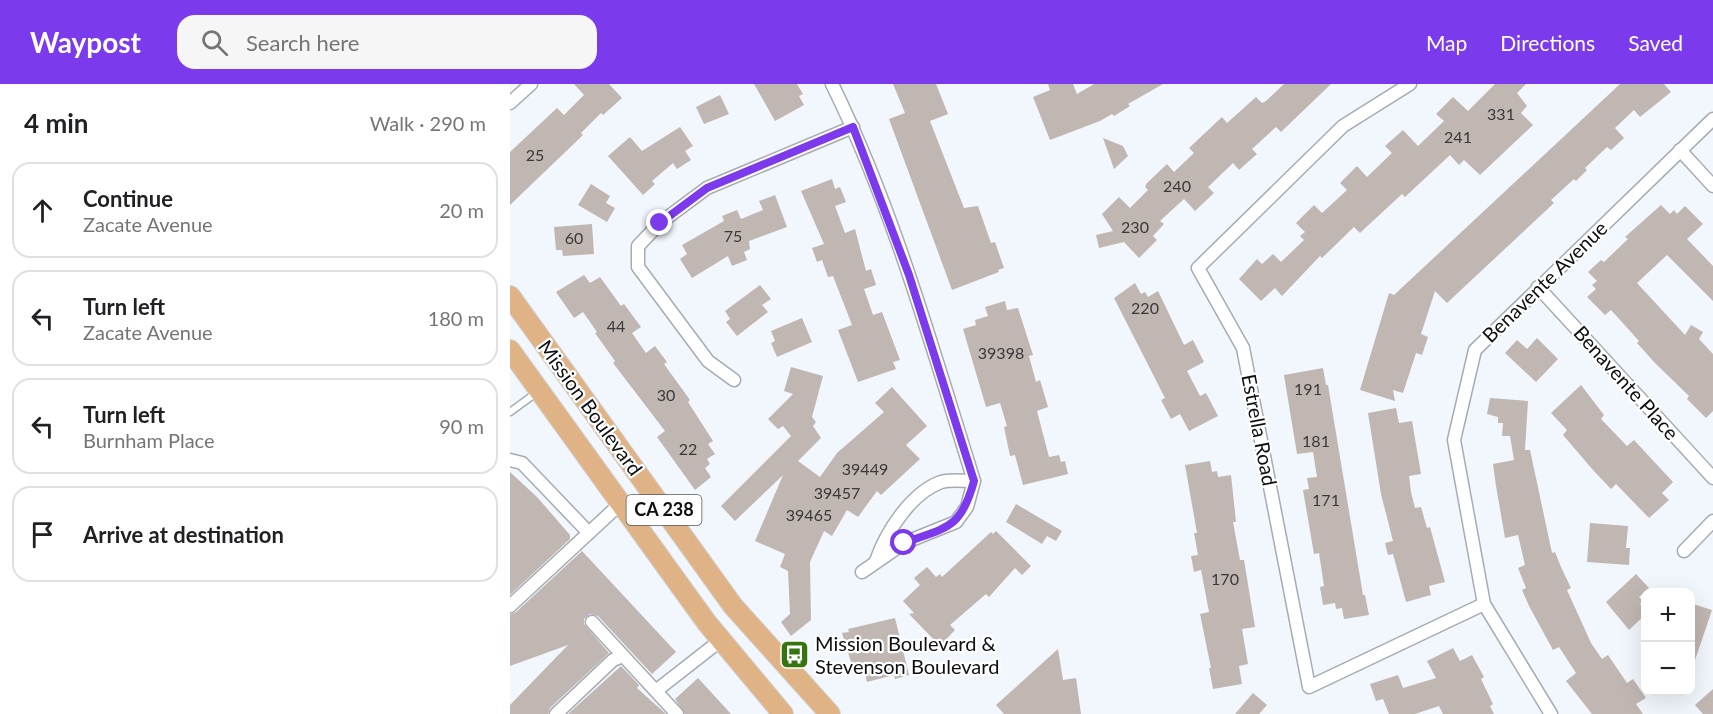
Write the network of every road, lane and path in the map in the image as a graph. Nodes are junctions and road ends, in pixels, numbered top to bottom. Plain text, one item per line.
1 (531, 84) edge
2 (832, 84) edge
3 (1410, 84) edge
4 (510, 103) edge
5 (1713, 119) edge
6 (853, 127) junction
7 (1680, 150) junction
8 (1713, 186) edge
9 (1538, 287) junction
10 (510, 296) edge
11 (510, 350) edge
12 (734, 380) dead end
13 (539, 392) junction
14 (510, 412) edge
15 (510, 460) edge
16 (1713, 478) edge
17 (974, 481) junction
18 (620, 504) junction
19 (1713, 521) edge
20 (589, 533) junction
21 (1684, 551) dead end
22 (876, 561) junction
23 (862, 572) dead end
24 (1484, 604) junction
25 (510, 606) edge
26 (592, 622) dead end
27 (721, 640) junction
28 (623, 656) junction
29 (657, 690) junction
30 (556, 714) edge
31 (677, 714) edge
32 (783, 714) edge
33 (830, 714) edge
34 (1551, 714) edge

1 - 4 street
2 - 6 street
3 - 24 street, Estrella Road
5 - 7 street, Benavente Avenue
6 - 12 street
6 - 17 street
7 - 8 street
7 - 9 street, Benavente Avenue
9 - 16 street, Benavente Place
9 - 24 street, Benavente Avenue
10 - 33 main road, Mission Boulevard / CA 238
11 - 13 main road, Mission Boulevard / CA 238
13 - 14 lane
13 - 18 main road, Mission Boulevard / CA 238
15 - 20 street
17 - 22 street
17 - 22 street
18 - 20 street
18 - 27 main road, Mission Boulevard / CA 238
19 - 21 street
20 - 25 street
22 - 23 street
24 - 34 street, Benavente Avenue
26 - 28 street
27 - 29 street
27 - 32 main road, Mission Boulevard / CA 238
28 - 29 street
28 - 30 street
29 - 31 street

